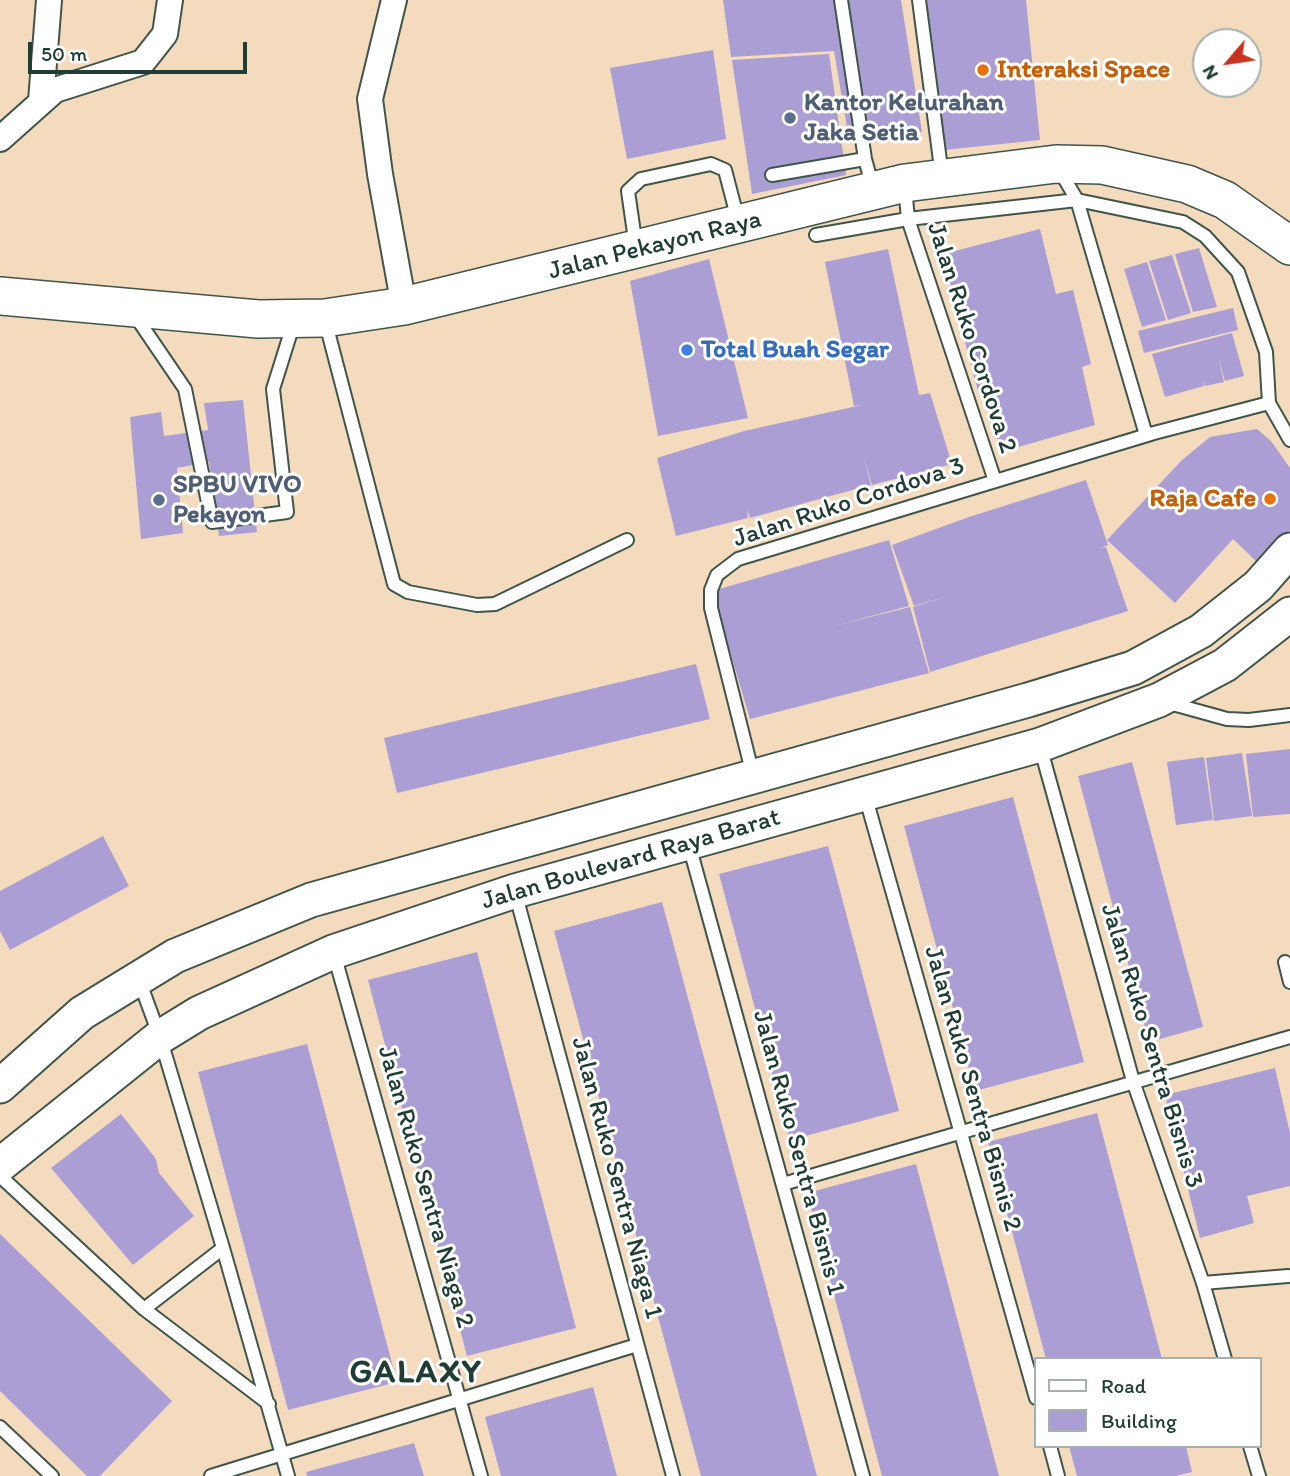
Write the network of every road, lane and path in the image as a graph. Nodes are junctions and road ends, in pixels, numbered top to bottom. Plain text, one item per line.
1 (49, 0) edge
2 (170, 0) edge
3 (394, 0) edge
4 (841, 0) edge
5 (919, 0) edge
6 (40, 101) junction
7 (0, 139) edge
8 (1056, 164) junction
9 (772, 175) dead end
10 (881, 178) junction
11 (943, 180) junction
12 (1077, 200) junction
13 (908, 219) junction
14 (739, 225) junction
15 (816, 235) dead end
16 (1290, 246) edge
17 (636, 251) junction
18 (0, 296) edge
19 (404, 306) junction
20 (131, 309) junction
21 (310, 318) junction
22 (1269, 403) junction
23 (1146, 435) junction
24 (1290, 440) edge
25 (995, 481) junction
26 (627, 540) dead end
27 (1290, 550) edge
28 (1290, 614) edge
29 (1028, 700) junction
30 (1159, 700) junction
31 (1290, 715) edge
32 (1040, 745) junction
33 (753, 775) junction
34 (865, 794) junction
35 (689, 843) junction
36 (515, 891) junction
37 (333, 952) junction
38 (1285, 962) dead end
39 (138, 979) junction
40 (1290, 982) edge
41 (160, 1037) junction
42 (1290, 1037) edge
43 (1133, 1081) junction
44 (0, 1086) edge
45 (960, 1130) junction
46 (0, 1165) edge
47 (0, 1176) edge
48 (783, 1184) junction
49 (223, 1248) junction
50 (1289, 1276) edge
51 (1203, 1283) junction
52 (144, 1309) junction
53 (637, 1345) junction
54 (1224, 1357) edge
55 (1034, 1391) edge
56 (460, 1400) junction
57 (269, 1404) junction
58 (0, 1427) edge
59 (1051, 1448) edge
60 (1251, 1448) edge
61 (282, 1454) junction
62 (52, 1476) edge
63 (211, 1476) edge
64 (288, 1476) edge
65 (481, 1476) edge
66 (673, 1476) edge
67 (863, 1476) edge
68 (1059, 1476) edge
69 (1259, 1476) edge

1 - 6 street
2 - 6 street
3 - 19 street
4 - 10 lane
5 - 11 lane
6 - 7 street
8 - 11 main road, Jalan Pekayon Raya
8 - 12 lane
8 - 16 main road, Jalan Pekayon Raya
9 - 10 lane
10 - 11 main road, Jalan Pekayon Raya
10 - 13 lane
10 - 14 main road, Jalan Pekayon Raya
12 - 13 lane
12 - 22 lane
12 - 23 lane
13 - 15 lane, Jalan Ruko Cordova 2
13 - 25 lane, Jalan Ruko Cordova 2
14 - 17 main road, Jalan Pekayon Raya
14 - 17 lane
17 - 19 main road, Jalan Pekayon Raya
18 - 20 main road, Jalan Pekayon Raya
19 - 21 main road, Jalan Pekayon Raya
20 - 21 main road, Jalan Pekayon Raya
20 - 21 lane
21 - 26 lane
22 - 23 lane, Jalan Ruko Cordova 3
22 - 24 lane
23 - 25 lane, Jalan Ruko Cordova 3
25 - 33 lane, Jalan Ruko Cordova 3
27 - 29 main road, Jalan Boulevard Raya Barat
28 - 30 main road, Jalan Boulevard Raya Barat
29 - 32 main road
29 - 33 main road, Jalan Boulevard Raya Barat
30 - 31 lane
30 - 32 main road, Jalan Boulevard Raya Barat
32 - 34 main road, Jalan Boulevard Raya Barat
32 - 43 lane, Jalan Ruko Sentra Bisnis 3
33 - 39 main road, Jalan Boulevard Raya Barat
34 - 35 main road, Jalan Boulevard Raya Barat
34 - 45 lane, Jalan Ruko Sentra Bisnis 2
35 - 36 main road, Jalan Boulevard Raya Barat
35 - 48 lane, Jalan Ruko Sentra Bisnis 1
36 - 37 main road, Jalan Boulevard Raya Barat
36 - 53 lane, Jalan Ruko Sentra Niaga 1
37 - 41 main road, Jalan Boulevard Raya Barat
37 - 56 lane, Jalan Ruko Sentra Niaga 2
38 - 40 lane
39 - 41 lane
39 - 44 main road, Jalan Boulevard Raya Barat
41 - 46 main road, Jalan Boulevard Raya Barat
41 - 49 lane
42 - 43 lane
43 - 45 lane
43 - 51 lane, Jalan Ruko Sentra Bisnis 3
45 - 48 lane
45 - 55 lane, Jalan Ruko Sentra Bisnis 2
47 - 52 lane
48 - 67 lane, Jalan Ruko Sentra Bisnis 1
49 - 52 lane
49 - 57 lane
50 - 51 lane
51 - 54 lane, Jalan Ruko Sentra Bisnis 3
52 - 57 lane
53 - 56 lane
53 - 66 lane, Jalan Ruko Sentra Niaga 1
56 - 61 lane
56 - 65 lane, Jalan Ruko Sentra Niaga 2
57 - 61 lane
58 - 62 lane
59 - 68 lane
60 - 69 lane
61 - 63 lane
61 - 64 lane

